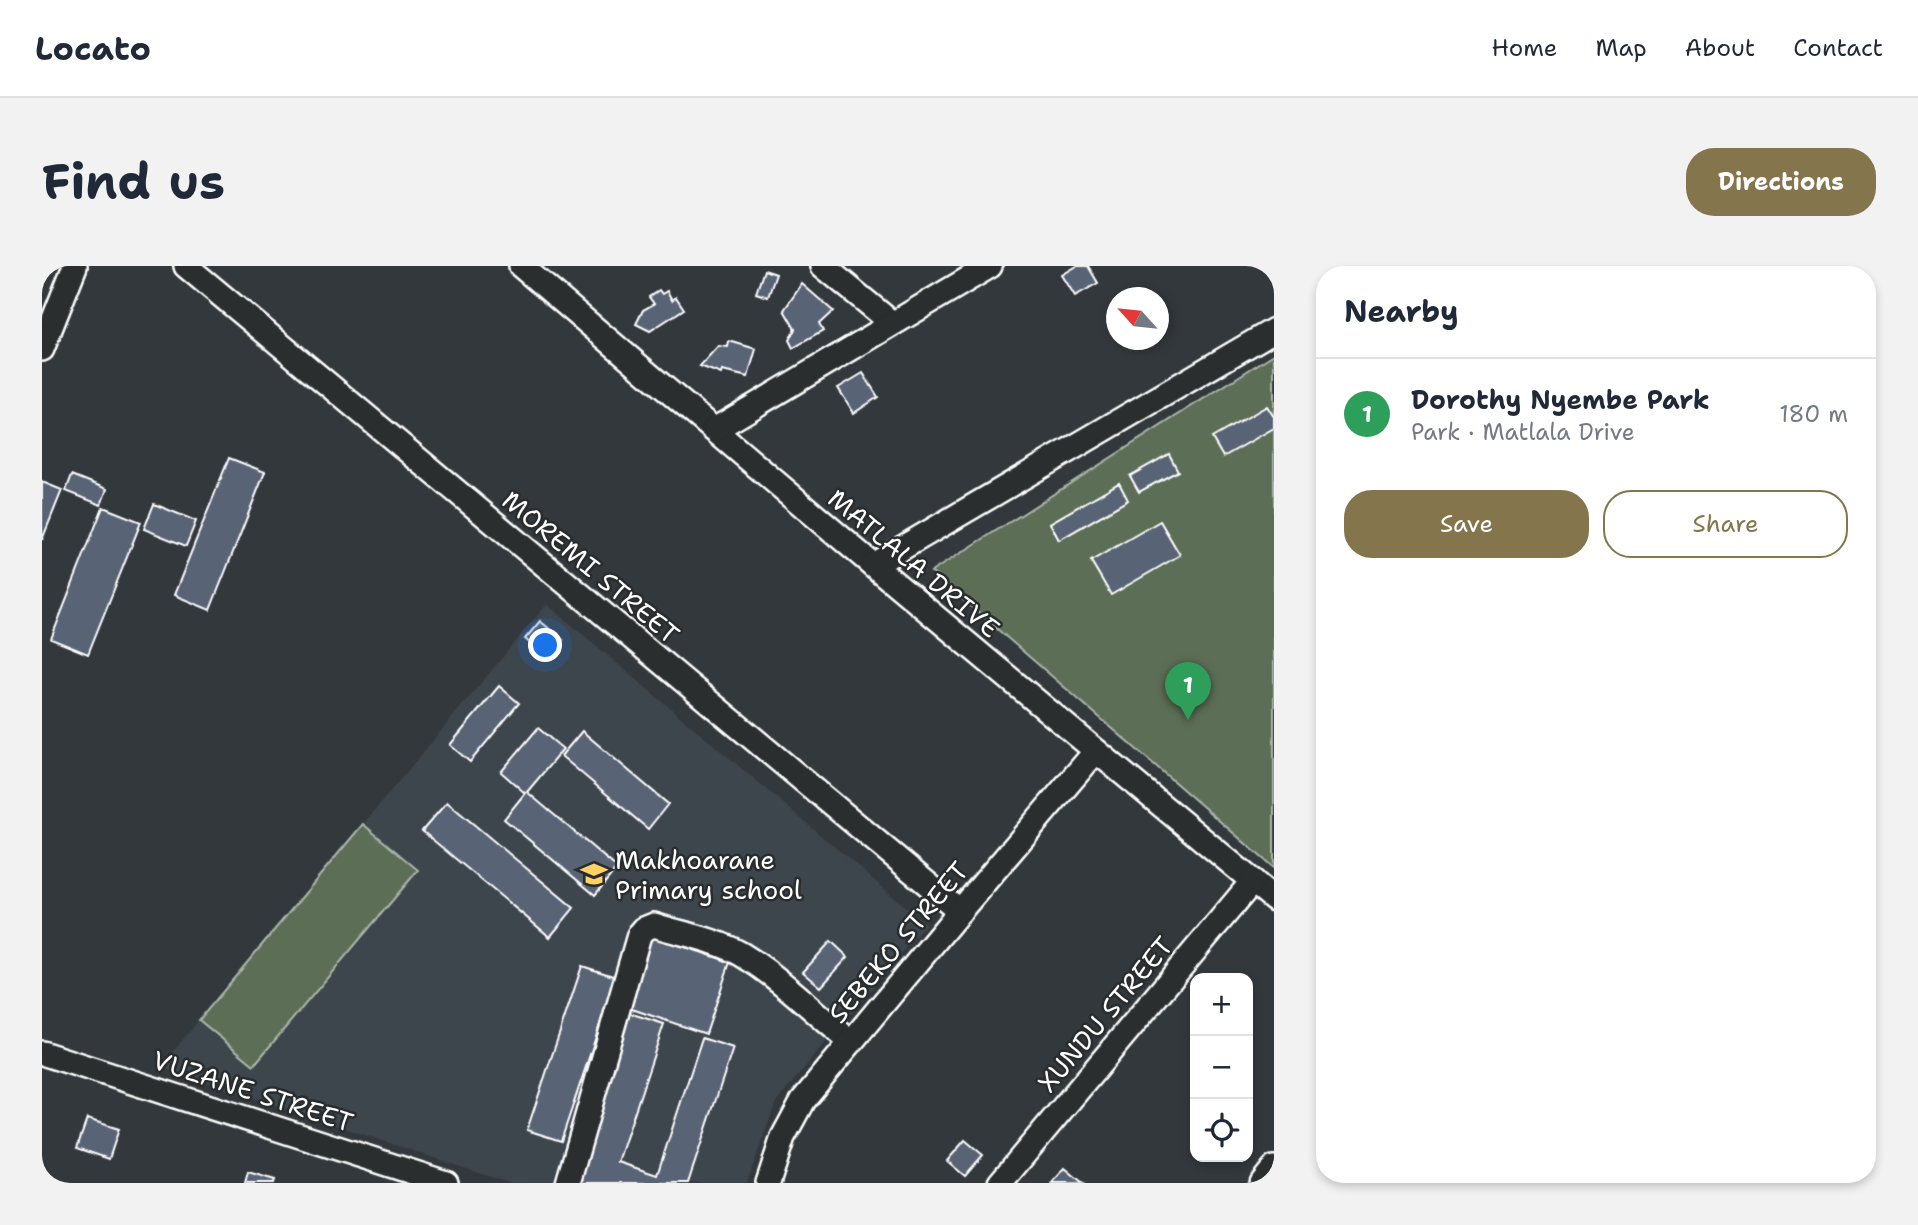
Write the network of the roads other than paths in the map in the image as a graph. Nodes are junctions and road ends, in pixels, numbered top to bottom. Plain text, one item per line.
1 (75, 266) edge
2 (186, 266) edge
3 (521, 266) edge
4 (823, 266) edge
5 (990, 266) edge
6 (892, 323) junction
7 (1274, 330) edge
8 (42, 349) edge
9 (714, 430) junction
10 (873, 565) junction
11 (1096, 751) junction
12 (1253, 881) junction
13 (1274, 899) edge
14 (960, 911) junction
15 (851, 1042) junction
16 (42, 1053) edge
17 (1274, 1168) edge
18 (446, 1183) edge
19 (568, 1183) edge
20 (768, 1183) edge
21 (1000, 1183) edge
22 (1262, 1183) edge

1 - 8 street
2 - 14 street, MOREMI STREET
3 - 9 street, MATLALA DRIVE
4 - 6 street
5 - 6 street
6 - 9 street
7 - 10 street
9 - 10 street, MATLALA DRIVE
10 - 11 street, MATLALA DRIVE
11 - 12 street, MATLALA DRIVE
11 - 14 street, SEBEKO STREET
12 - 13 street, MATLALA DRIVE
12 - 21 street, XUNDU STREET
14 - 15 street, SEBEKO STREET
15 - 19 street
15 - 20 street, SEBEKO STREET
16 - 18 street, VUZANE STREET
17 - 22 street

